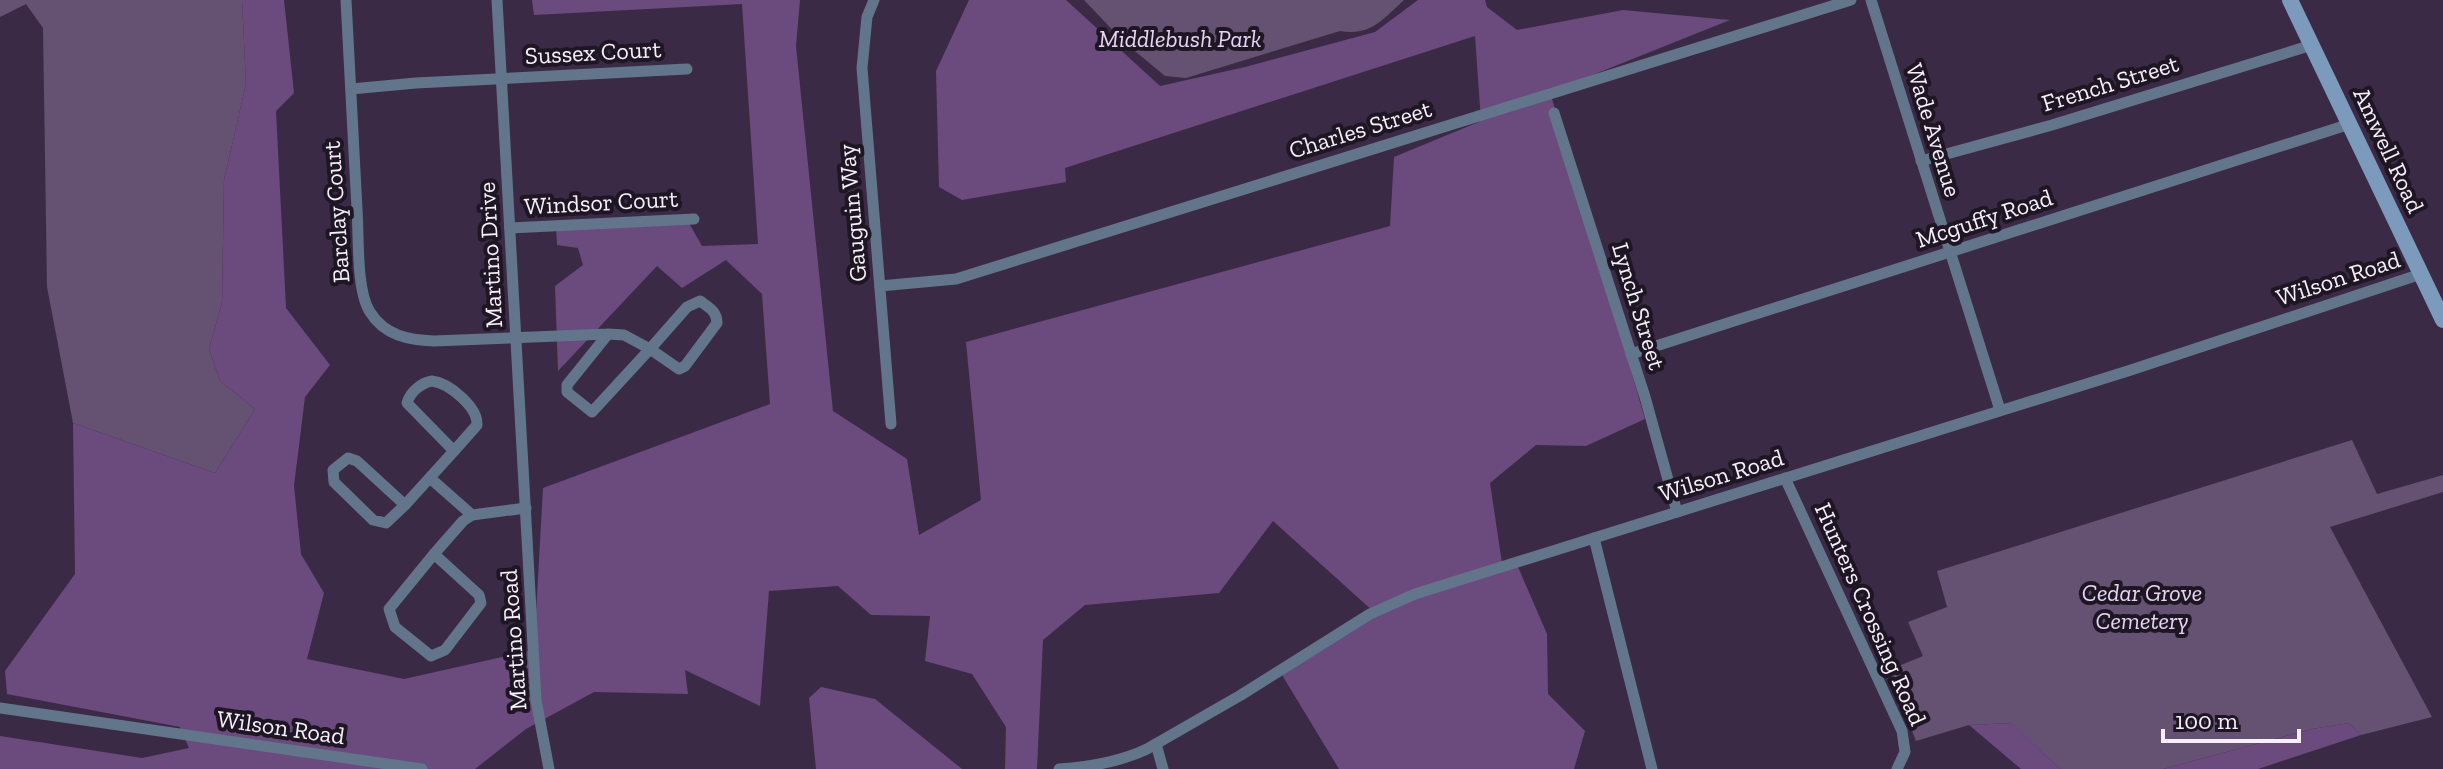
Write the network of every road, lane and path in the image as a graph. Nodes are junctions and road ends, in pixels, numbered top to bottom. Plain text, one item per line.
1 (346, 0) edge
2 (497, 0) edge
3 (874, 0) edge
4 (1851, 0) edge
5 (1871, 0) edge
6 (2290, 0) edge
7 (2312, 45) junction
8 (687, 69) dead end
9 (502, 79) junction
10 (351, 89) junction
11 (1554, 113) dead end
12 (2350, 124) junction
13 (1921, 161) junction
14 (694, 219) dead end
15 (510, 228) junction
16 (1949, 251) junction
17 (2421, 274) junction
18 (880, 286) junction
19 (2436, 287) edge
20 (2443, 320) edge
21 (608, 334) junction
22 (517, 338) junction
23 (650, 349) junction
24 (1631, 354) junction
25 (2000, 410) junction
26 (891, 424) dead end
27 (454, 451) junction
28 (430, 478) junction
29 (1785, 478) junction
30 (405, 505) junction
31 (526, 508) junction
32 (1677, 512) junction
33 (472, 515) junction
34 (1594, 538) junction
35 (434, 554) junction
36 (0, 708) edge
37 (1156, 744) junction
38 (422, 769) edge
39 (549, 769) edge
40 (1059, 769) edge
41 (1163, 769) edge
42 (1652, 769) edge
43 (1897, 769) edge

1 - 10 street, Barclay Court
2 - 9 street, Martino Drive
3 - 18 street, Gauguin Way
4 - 18 street, Charles Street
5 - 13 street, Wade Avenue
6 - 7 main road, Amwell Road
7 - 12 main road, Amwell Road
7 - 13 street, French Street
8 - 9 street, Sussex Court
9 - 10 street, Sussex Court
9 - 15 street, Martino Drive
10 - 22 street, Barclay Court
11 - 24 street, Lynch Street
12 - 16 street, Mcguffy Road
12 - 17 main road, Amwell Road
13 - 16 street, Wade Avenue
14 - 15 street, Windsor Court
15 - 22 street, Martino Drive
16 - 24 street, Mcguffy Road
16 - 25 street, Wade Avenue
17 - 19 main road, Amwell Road
17 - 25 street, Wilson Road
18 - 26 street, Gauguin Way
19 - 20 main road, Amwell Road
21 - 22 street, Barclay Court
21 - 23 street
21 - 23 street
22 - 31 street, Martino Drive
23 - 23 street
24 - 32 street, Lynch Street
25 - 29 street, Wilson Road
27 - 27 street
27 - 28 street
28 - 30 street
28 - 33 street
29 - 32 street, Wilson Road
29 - 43 street, Hunters Crossing Road
30 - 30 street
31 - 33 street
31 - 39 street, Martino Road
32 - 34 street, Wilson Road
33 - 35 street
34 - 37 street, Wilson Road
34 - 42 street
35 - 35 street
36 - 38 street, Wilson Road
37 - 40 street, Wilson Road
37 - 41 street

